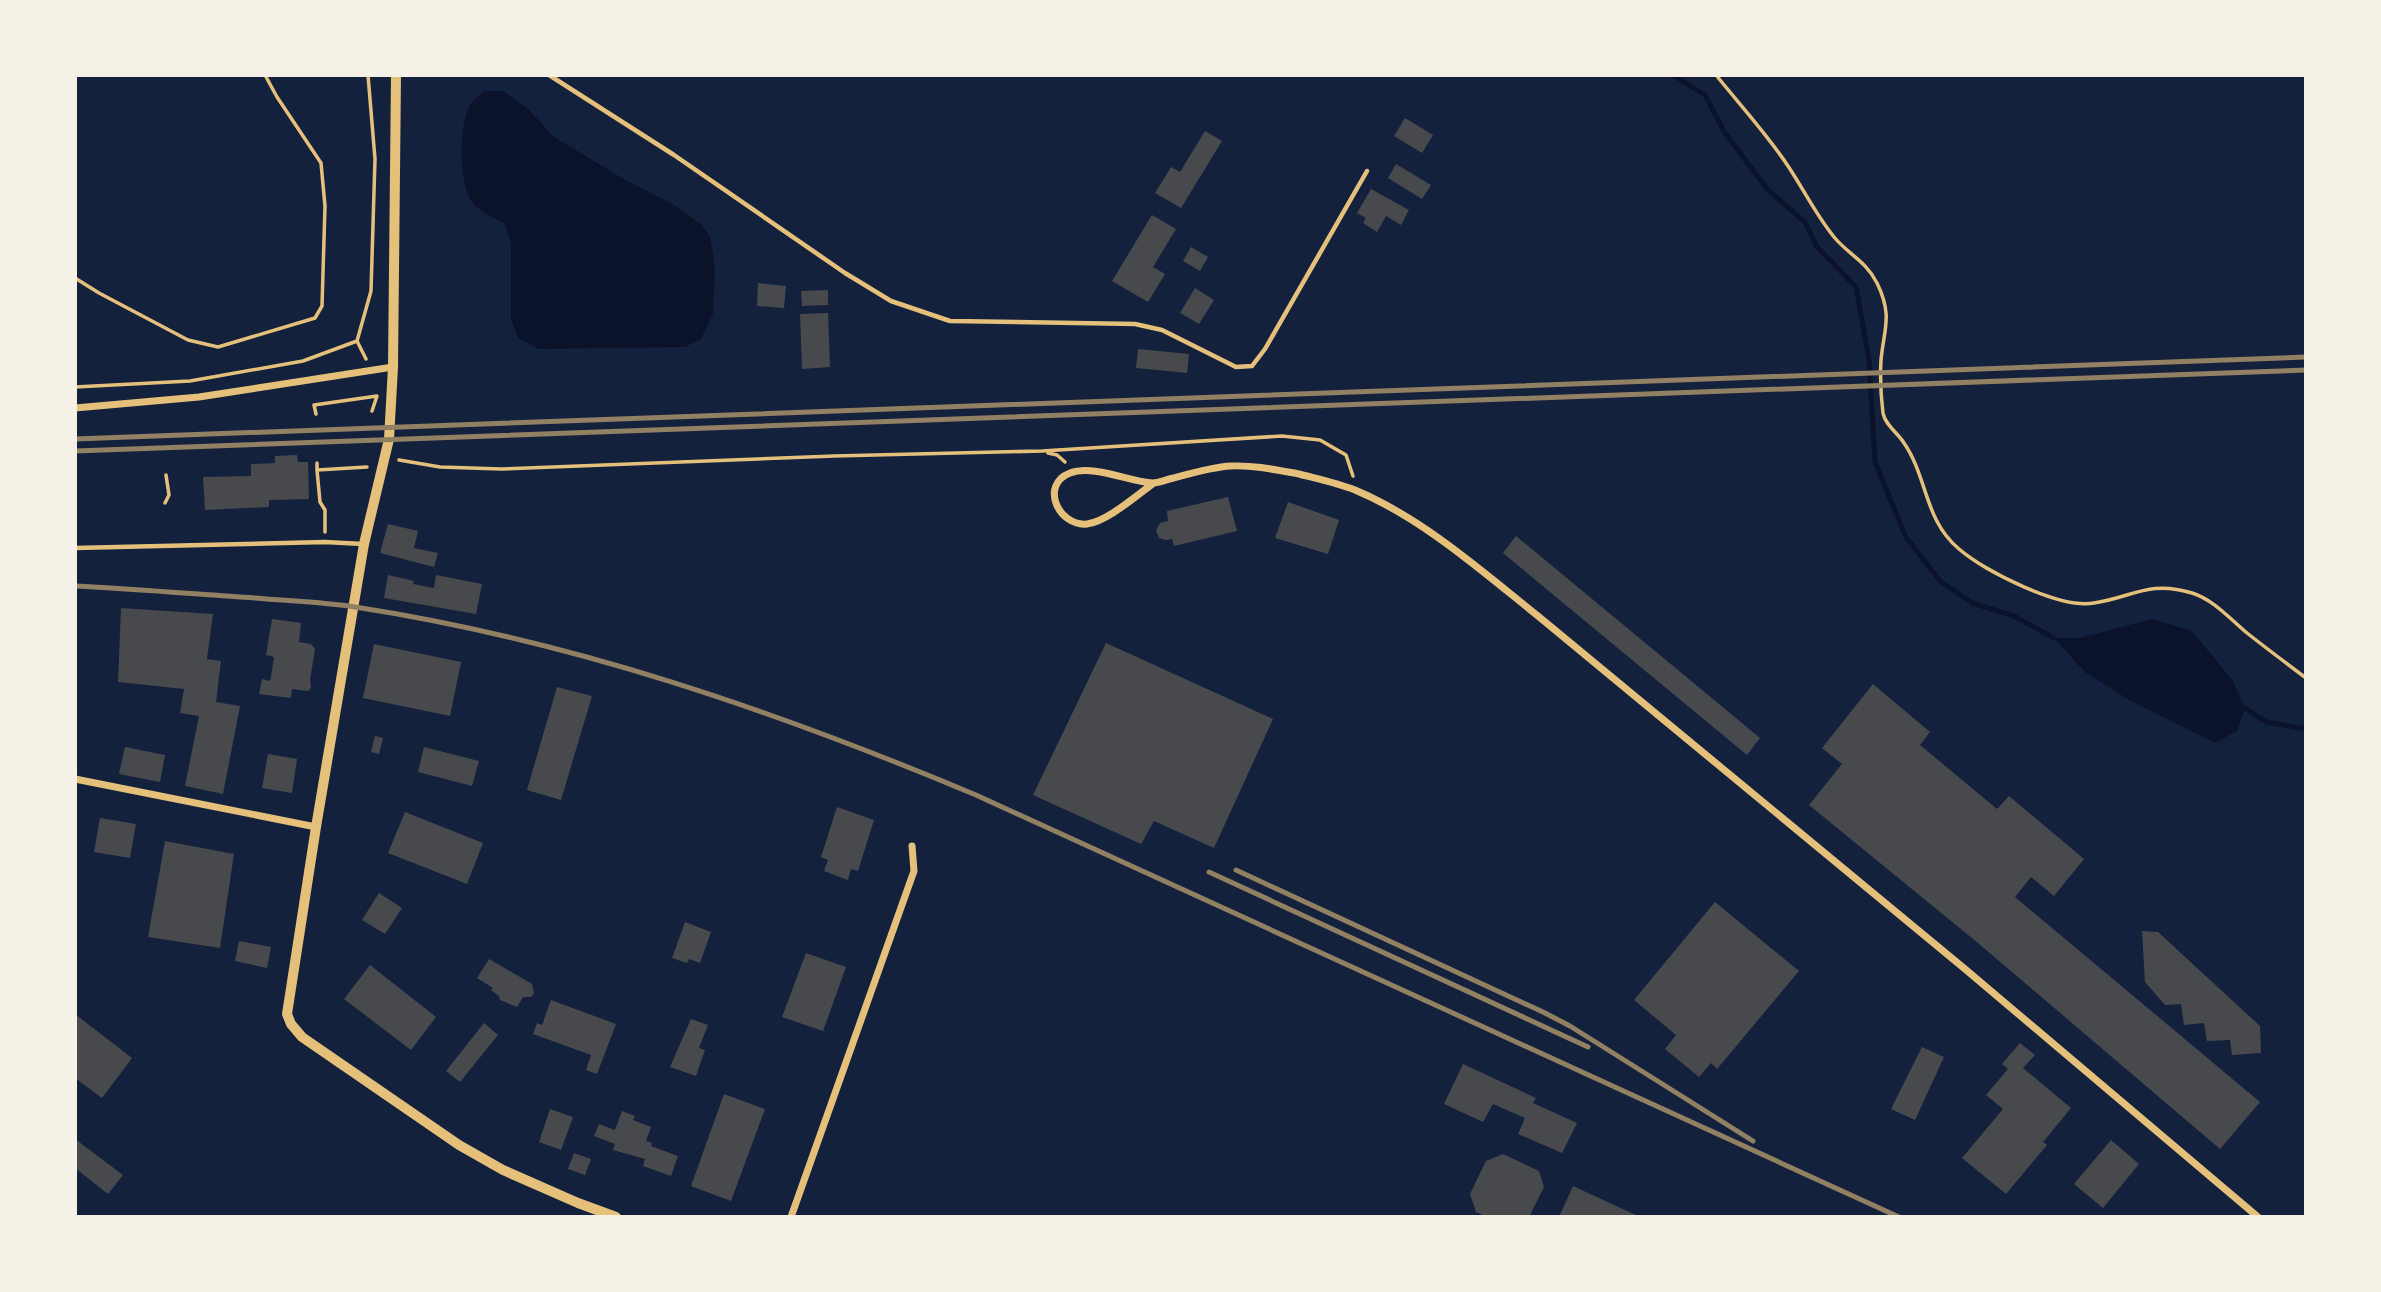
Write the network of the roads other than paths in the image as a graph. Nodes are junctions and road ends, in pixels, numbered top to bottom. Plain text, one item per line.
1 (397, 75) edge
2 (549, 75) edge
3 (1367, 171) dead end
4 (393, 367) junction
5 (75, 408) edge
6 (1154, 483) junction
7 (364, 544) junction
8 (75, 548) edge
9 (75, 779) edge
10 (316, 827) junction
11 (912, 846) dead end
12 (615, 1217) edge
13 (791, 1217) edge
14 (2258, 1217) edge

1 - 4 street
2 - 3 lane
4 - 5 street
4 - 7 street
6 - 6 street
6 - 14 street
7 - 8 lane
7 - 10 street
9 - 10 street
10 - 12 street
11 - 13 street

